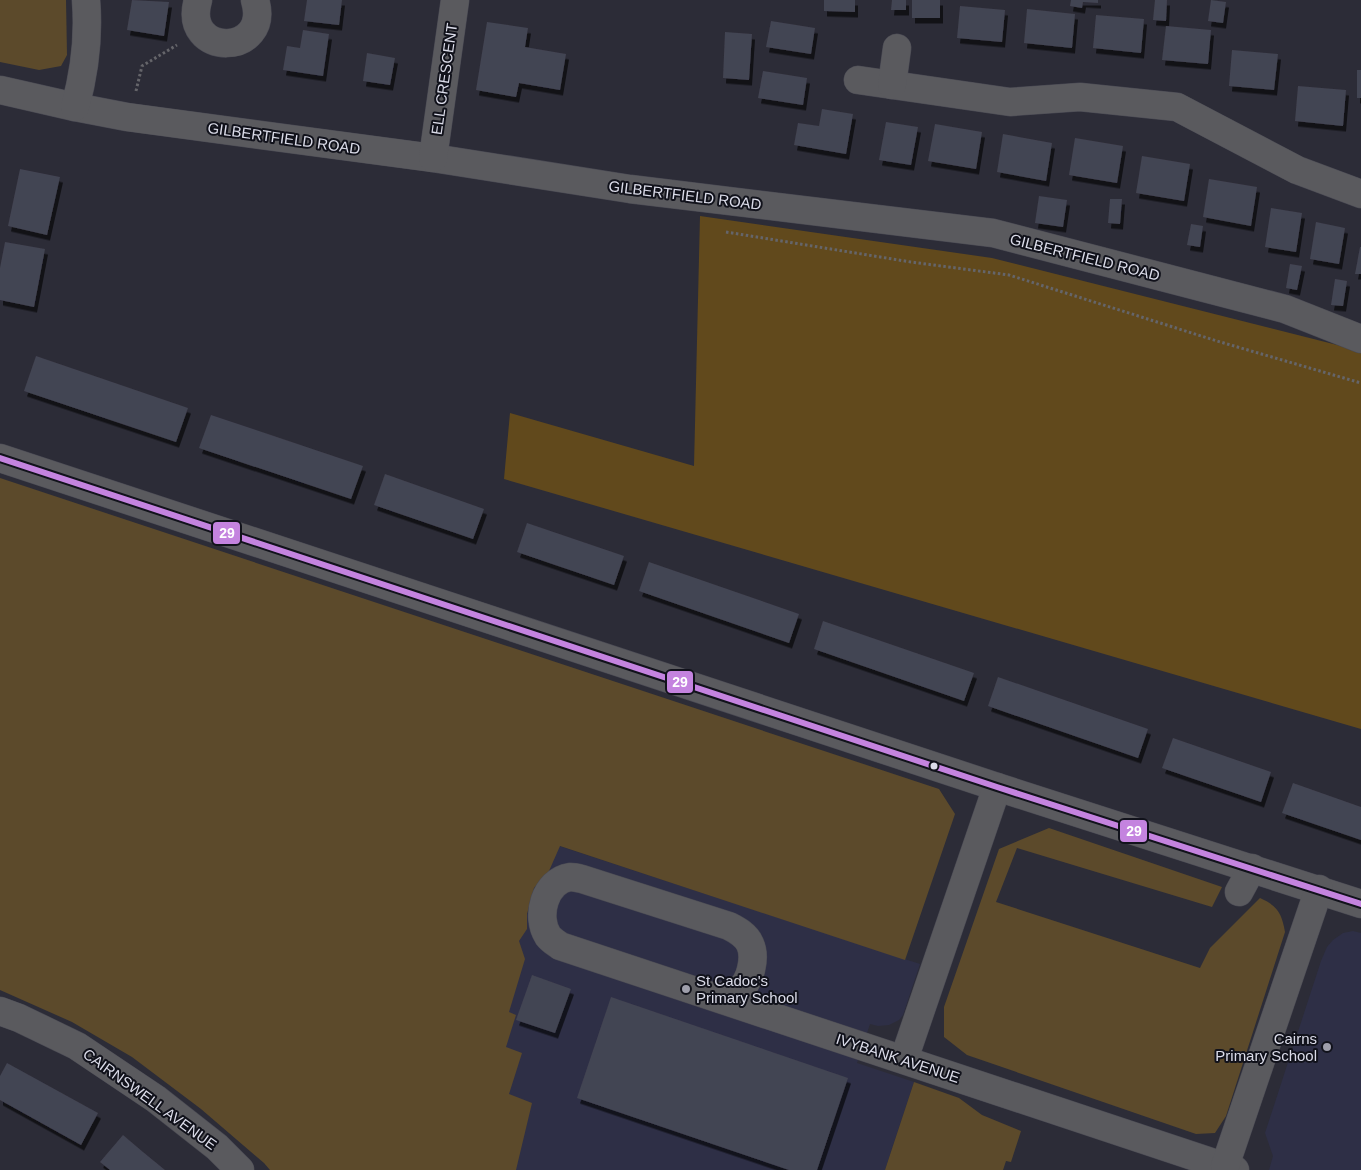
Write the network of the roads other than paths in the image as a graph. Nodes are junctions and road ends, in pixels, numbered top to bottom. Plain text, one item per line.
1 (86, 0) edge
2 (198, 0) edge
3 (255, 0) edge
4 (455, 0) edge
5 (897, 48) dead end
6 (858, 80) dead end
7 (892, 85) junction
8 (0, 90) edge
9 (75, 107) junction
10 (433, 158) junction
11 (1361, 194) edge
12 (1361, 339) edge
13 (0, 458) edge
14 (997, 787) junction
15 (1252, 868) junction
16 (1319, 889) junction
17 (1239, 892) dead end
18 (1361, 904) edge
19 (715, 998) junction
20 (0, 1011) edge
21 (904, 1059) junction
22 (1230, 1168) edge
23 (240, 1170) edge

1 - 9 street
2 - 3 street
4 - 10 street, ELL CRESCENT
5 - 7 street
6 - 7 street
7 - 11 street
8 - 9 street, GILBERTFIELD ROAD
9 - 10 street, GILBERTFIELD ROAD
10 - 12 street, GILBERTFIELD ROAD
13 - 14 street
14 - 15 street
14 - 21 street
15 - 16 street
15 - 17 street
16 - 18 street
16 - 22 street
19 - 19 street, IVYBANK AVENUE
19 - 21 street, IVYBANK AVENUE
20 - 23 street, CAIRNSWELL AVENUE
21 - 22 street, IVYBANK AVENUE

